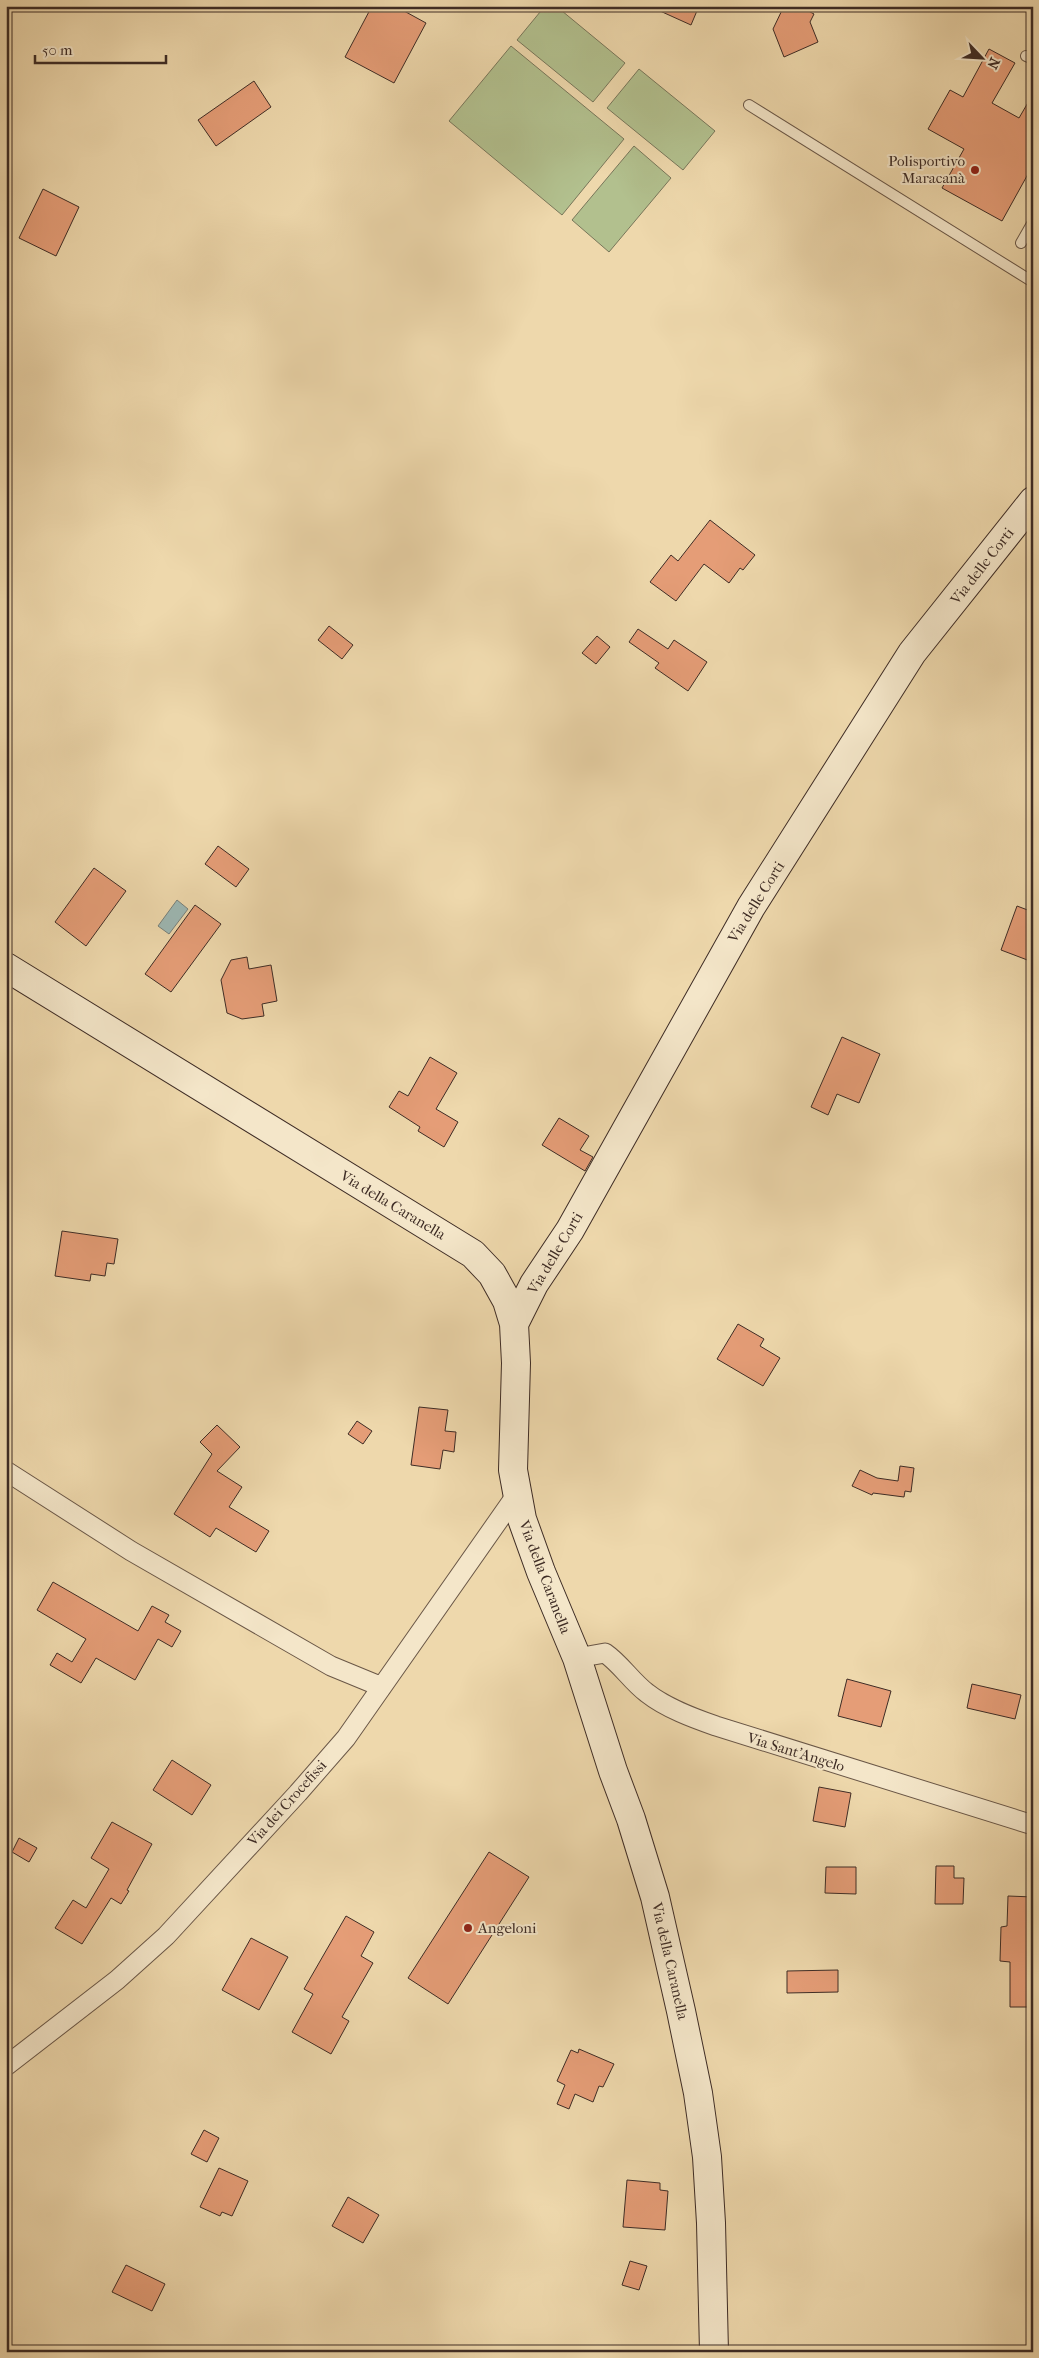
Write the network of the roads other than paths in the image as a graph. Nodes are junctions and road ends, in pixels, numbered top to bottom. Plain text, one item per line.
1 (749, 105) dead end
2 (1033, 222) edge
3 (1021, 243) dead end
4 (1033, 282) edge
5 (1033, 501) edge
6 (6, 967) edge
7 (514, 1324) junction
8 (6, 1471) edge
9 (517, 1494) junction
10 (577, 1658) junction
11 (382, 1687) junction
12 (1033, 1825) edge
13 (6, 2066) edge
14 (714, 2352) edge

1 - 4 lane
2 - 3 lane
5 - 7 main road, Via delle Corti
6 - 7 main road, Via della Caranella
7 - 9 main road, Via della Caranella
8 - 11 street
9 - 10 main road, Via della Caranella
9 - 11 street, Via dei Crocefissi
10 - 12 street, Via Sant'Angelo
10 - 14 main road, Via della Caranella
11 - 13 street, Via dei Crocefissi

